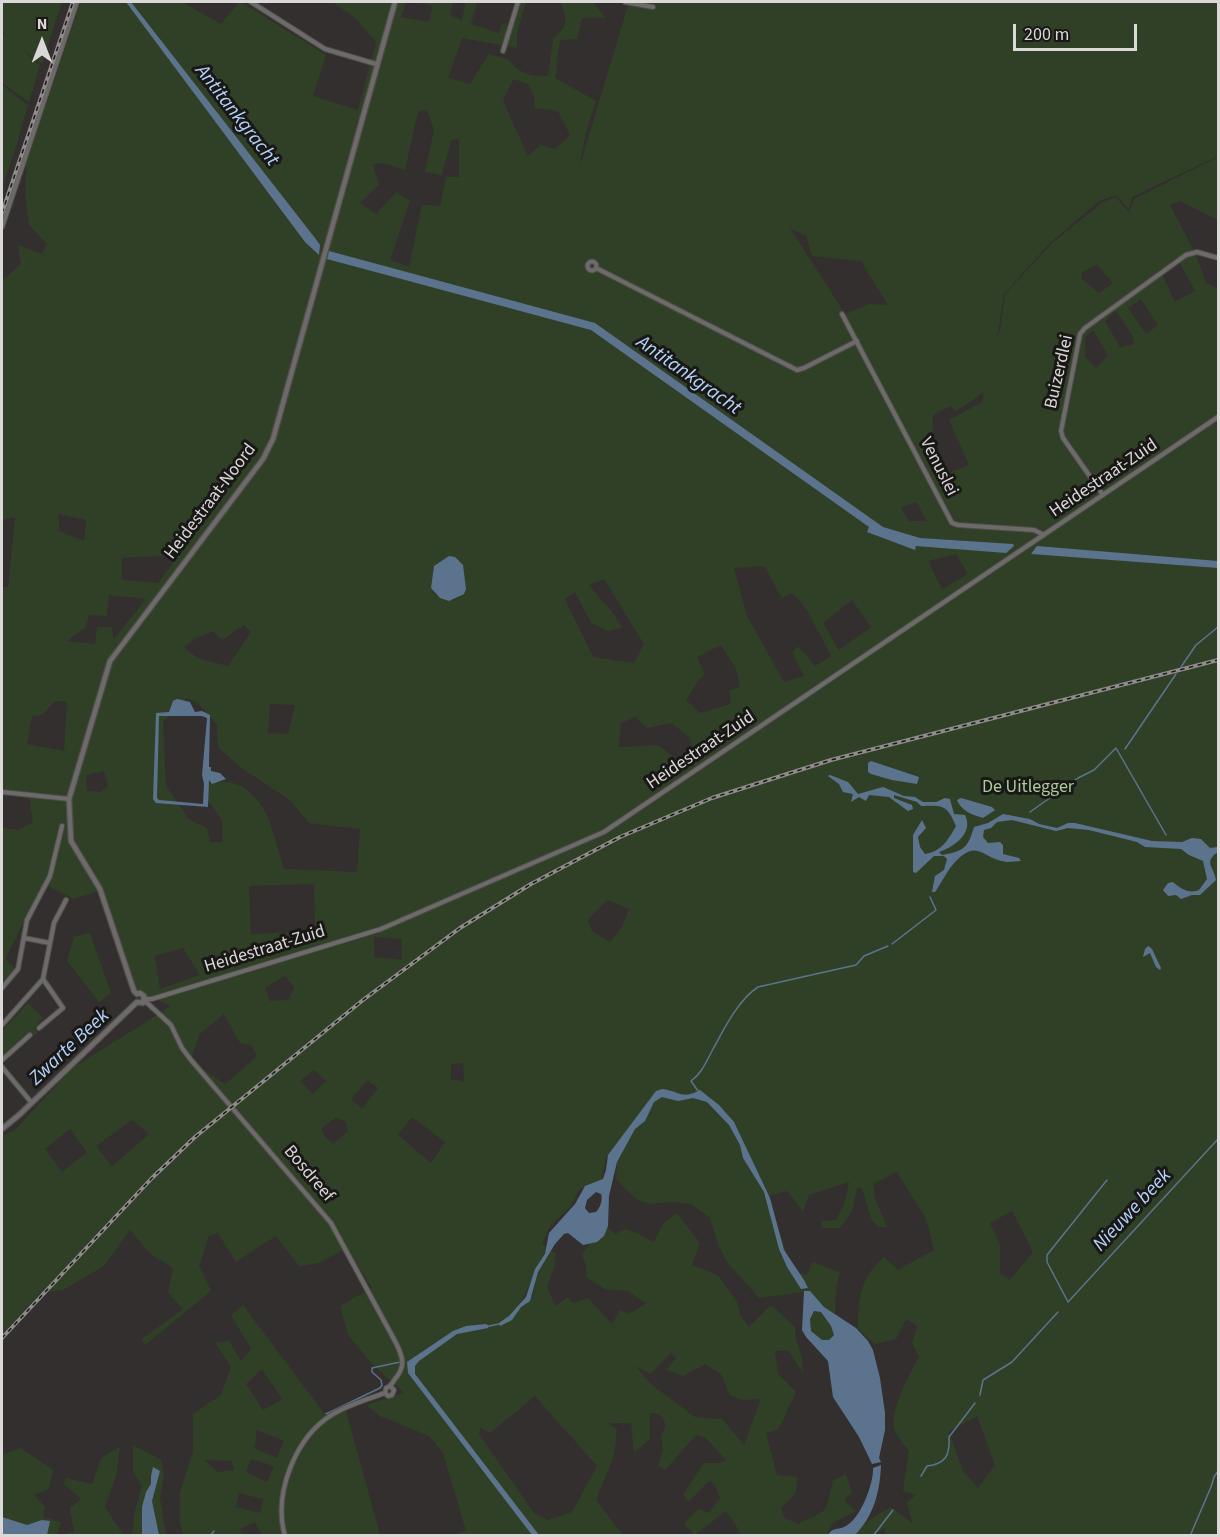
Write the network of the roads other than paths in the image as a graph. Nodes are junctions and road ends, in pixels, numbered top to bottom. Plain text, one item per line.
1 (77, 2) edge
2 (251, 2) edge
3 (395, 2) edge
4 (518, 2) edge
5 (625, 2) edge
6 (653, 7) dead end
7 (503, 51) dead end
8 (376, 64) junction
9 (2, 227) edge
10 (1218, 258) edge
11 (596, 268) dead end
12 (842, 314) dead end
13 (857, 341) junction
14 (1218, 417) edge
15 (1103, 495) junction
16 (1044, 535) junction
17 (2, 792) edge
18 (69, 799) junction
19 (62, 826) dead end
20 (66, 900) dead end
21 (24, 938) junction
22 (50, 943) junction
23 (44, 978) junction
24 (2, 988) edge
25 (137, 994) junction
26 (145, 1000) junction
27 (137, 1002) junction
28 (2, 1025) edge
29 (39, 1028) dead end
30 (30, 1035) dead end
31 (2, 1060) edge
32 (2, 1067) edge
33 (31, 1102) junction
34 (2, 1129) edge
35 (391, 1387) junction
36 (385, 1393) junction
37 (285, 1536) edge

1 - 9 street
2 - 8 street
3 - 8 street, Heidestraat-Noord
4 - 7 street
5 - 6 street
8 - 18 street, Heidestraat-Noord
10 - 15 street, Buizerdlei
11 - 13 street
12 - 13 street, Venuslei
13 - 16 street, Venuslei
14 - 15 street, Heidestraat-Zuid
15 - 16 street, Heidestraat-Zuid
16 - 26 street, Heidestraat-Zuid
17 - 18 street
18 - 25 street, Heidestraat-Noord
19 - 21 street
20 - 22 street
21 - 22 street
21 - 24 street
22 - 23 street
23 - 28 street
23 - 29 street
25 - 26 street
25 - 27 street
26 - 27 street
26 - 35 street, Bosdreef
27 - 33 street
30 - 31 street
32 - 33 street
33 - 34 street
35 - 36 street, Bosdreef
35 - 36 street, Bosdreef
36 - 37 street, Bosdreef

